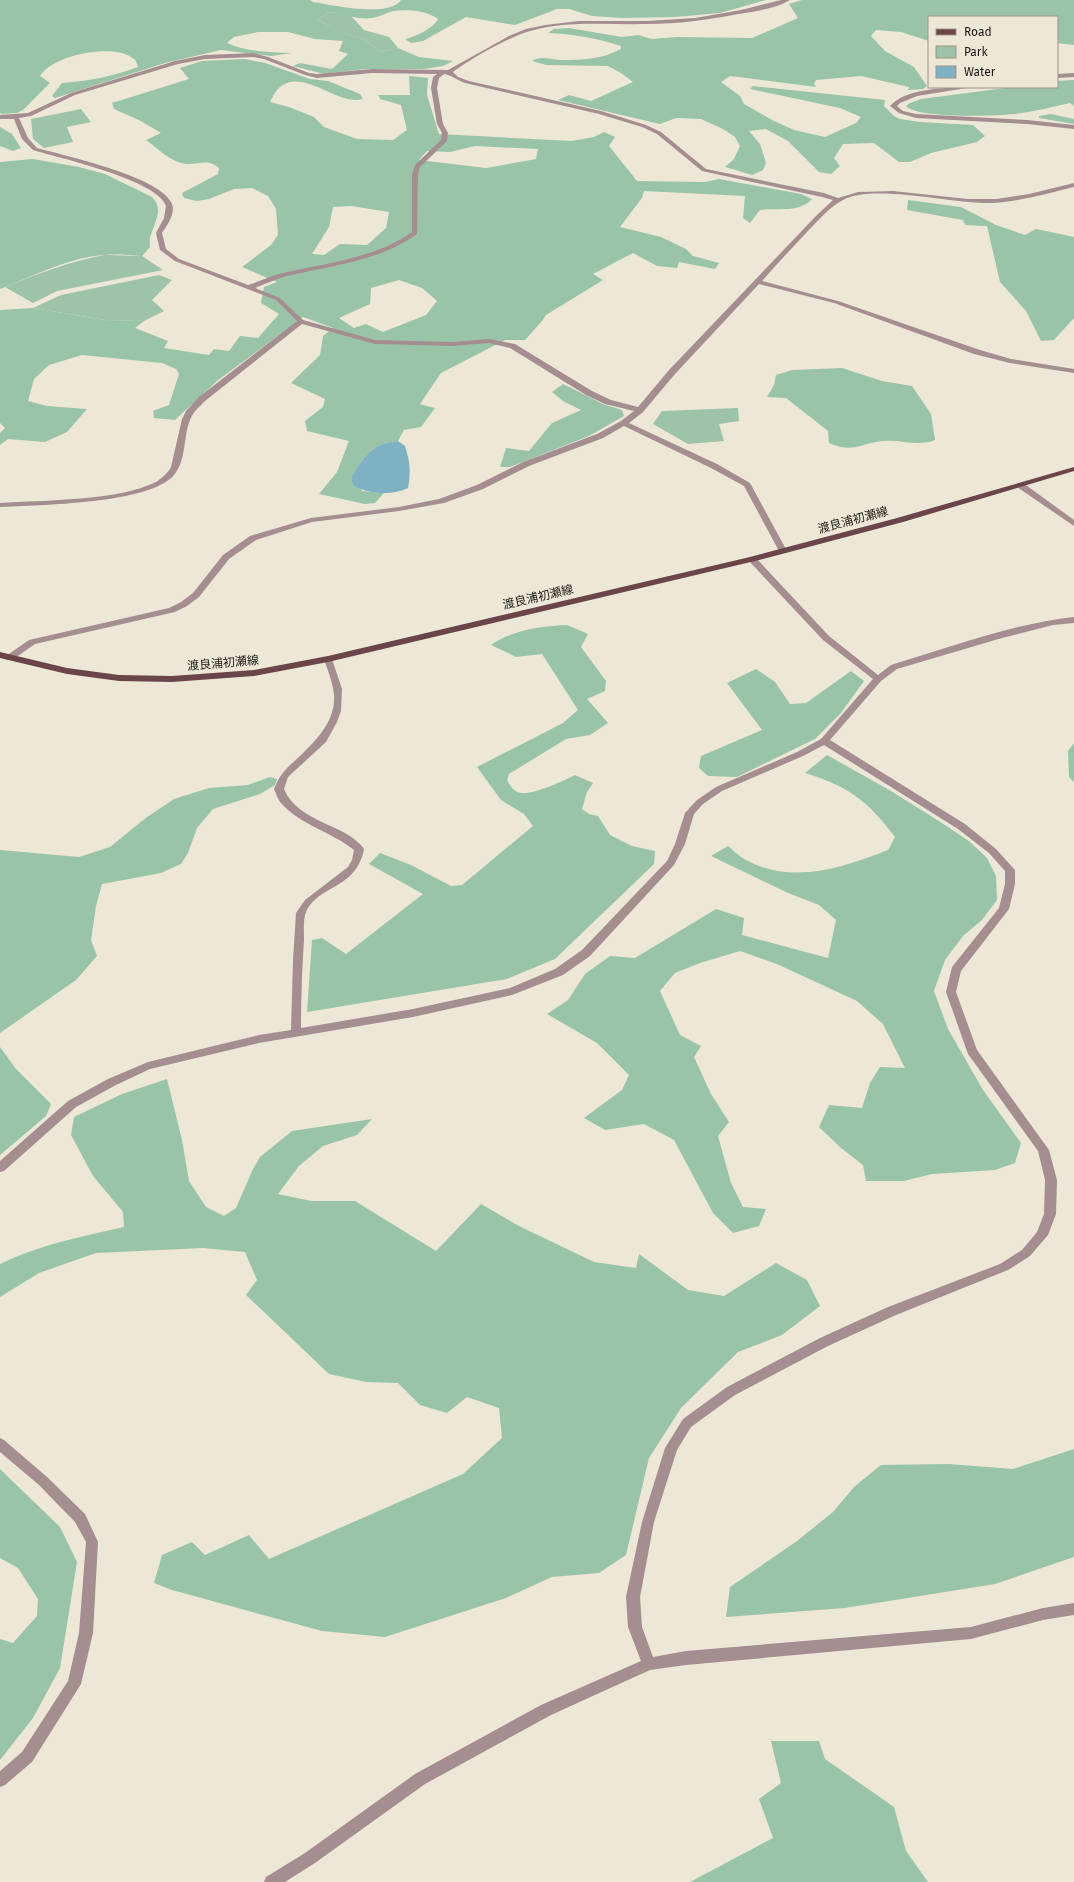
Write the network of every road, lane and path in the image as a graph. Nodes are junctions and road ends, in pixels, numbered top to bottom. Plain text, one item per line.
1 (786, 0) edge
2 (446, 72) junction
3 (1074, 75) edge
4 (1058, 76) edge
5 (964, 88) edge
6 (0, 117) edge
7 (16, 117) junction
8 (1074, 127) edge
9 (1074, 185) edge
10 (838, 200) junction
11 (759, 282) junction
12 (250, 287) junction
13 (301, 321) junction
14 (1074, 371) edge
15 (640, 410) junction
16 (624, 423) junction
17 (1074, 469) edge
18 (1020, 485) junction
19 (0, 505) edge
20 (1074, 524) edge
21 (783, 551) junction
22 (752, 559) junction
23 (1074, 620) edge
24 (0, 655) edge
25 (9, 658) junction
26 (328, 659) junction
27 (878, 679) junction
28 (824, 741) junction
29 (296, 1032) junction
30 (0, 1168) edge
31 (0, 1444) edge
32 (1074, 1610) edge
33 (649, 1664) junction
34 (0, 1780) edge
35 (271, 1882) edge

1 - 2 street
2 - 7 street
2 - 10 street
2 - 12 street
3 - 4 street
5 - 8 street
6 - 7 street
7 - 12 street
9 - 10 street
10 - 11 street
11 - 14 street
11 - 15 street
12 - 13 street
13 - 15 street
13 - 19 street
15 - 16 street
16 - 21 street
16 - 25 street
17 - 18 main road, 渡良浦初瀬線
18 - 20 street
18 - 21 main road, 渡良浦初瀬線
21 - 22 main road, 渡良浦初瀬線
22 - 26 main road, 渡良浦初瀬線
22 - 27 street
23 - 27 street
24 - 25 main road, 渡良浦初瀬線
25 - 26 main road, 渡良浦初瀬線
26 - 29 street
27 - 28 street
28 - 29 street
28 - 33 street
29 - 30 street
31 - 34 street
32 - 33 street
33 - 35 street

